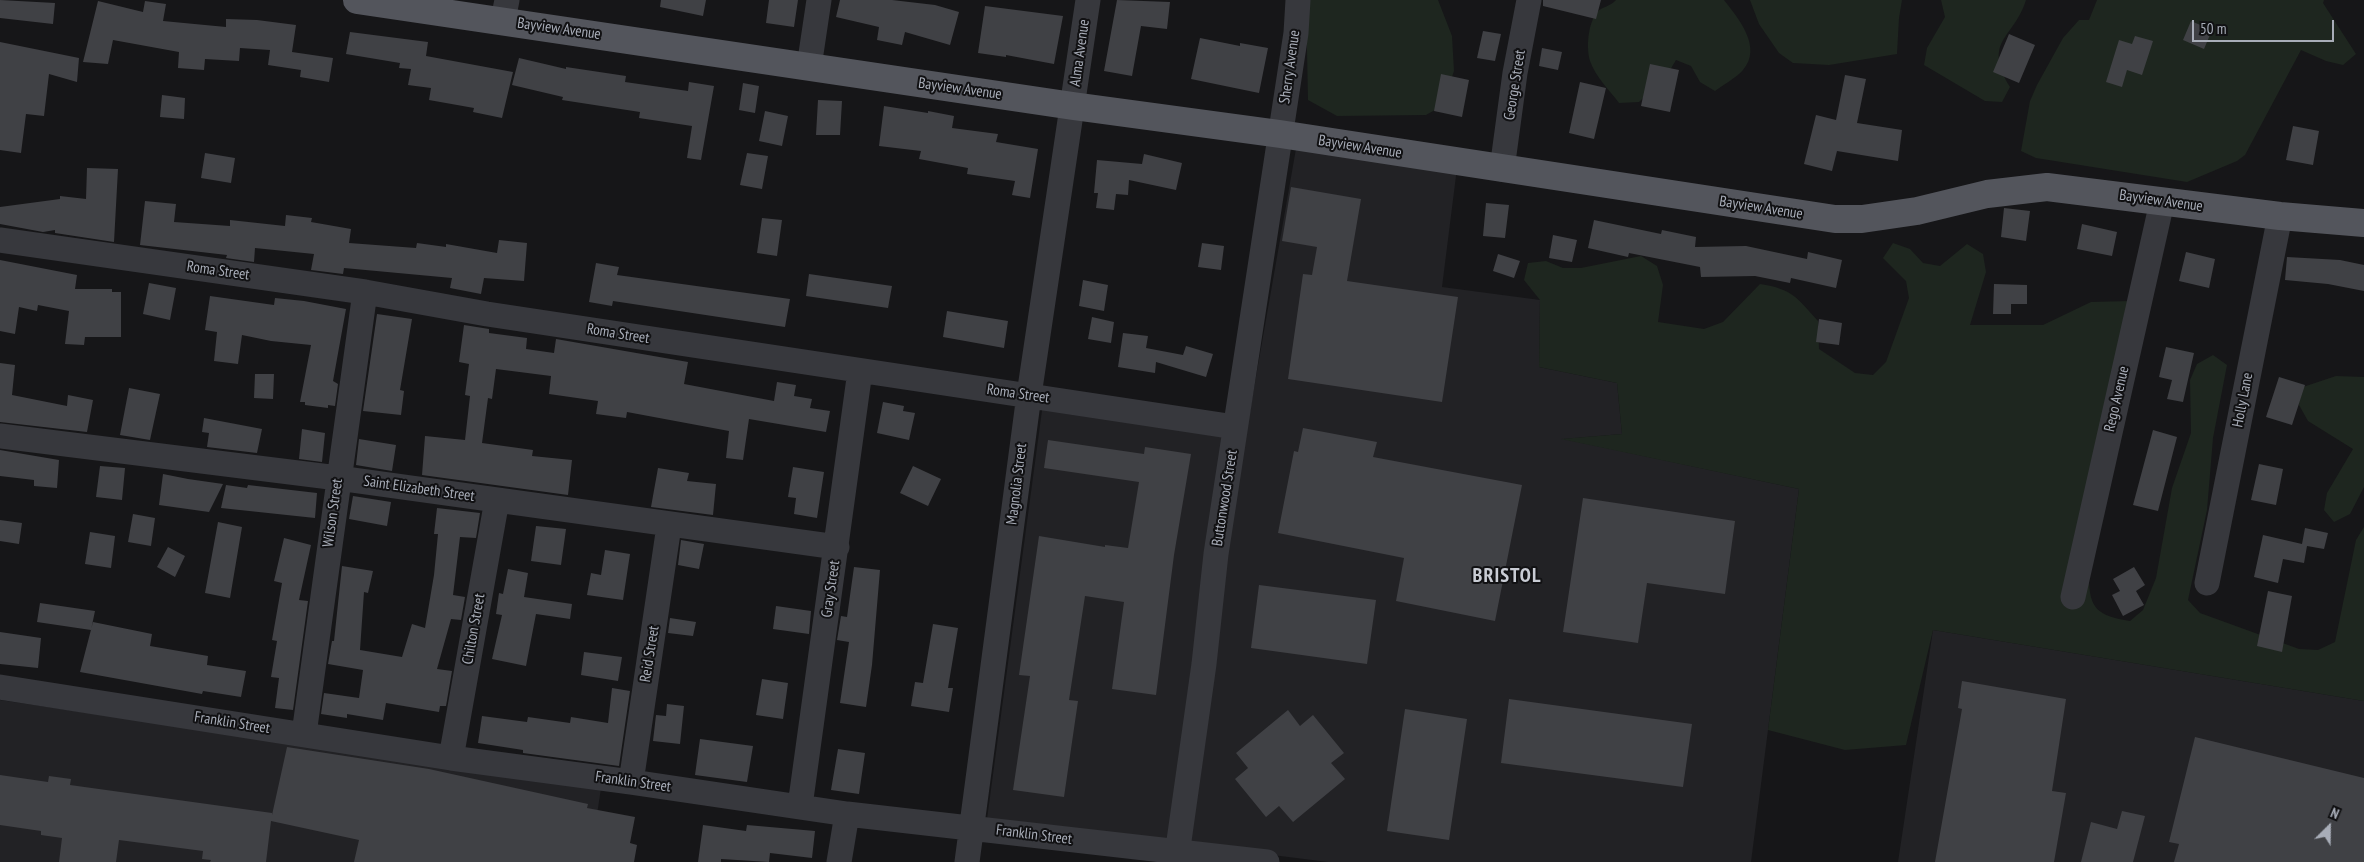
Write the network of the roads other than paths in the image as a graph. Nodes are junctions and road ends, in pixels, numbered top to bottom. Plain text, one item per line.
1 (357, 0) edge
2 (819, 0) edge
3 (1088, 0) edge
4 (1298, 0) edge
5 (1529, 0) edge
6 (505, 10) edge
7 (809, 67) junction
8 (1073, 106) junction
9 (1280, 134) junction
10 (1502, 169) junction
11 (2162, 202) junction
12 (2280, 216) junction
13 (2364, 222) edge
14 (0, 240) edge
15 (365, 292) junction
16 (860, 371) junction
17 (1029, 396) junction
18 (1235, 427) junction
19 (0, 436) edge
20 (338, 478) junction
21 (497, 500) junction
22 (669, 526) junction
23 (837, 547) junction
24 (2207, 583) dead end
25 (2073, 597) dead end
26 (0, 687) edge
27 (304, 734) junction
28 (452, 758) junction
29 (631, 782) junction
30 (800, 806) junction
31 (847, 814) junction
32 (972, 828) junction
33 (1177, 857) edge
34 (840, 862) edge
35 (967, 862) edge
36 (1267, 862) edge

1 - 6 main road, Bayview Avenue
2 - 7 street
3 - 8 street, Alma Avenue
4 - 9 street, Sherry Avenue
5 - 10 street, George Street
6 - 7 main road, Bayview Avenue
7 - 8 main road, Bayview Avenue
8 - 9 main road, Bayview Avenue
8 - 17 street, Magnolia Street
9 - 10 main road, Bayview Avenue
9 - 18 street, Buttonwood Street
10 - 11 main road, Bayview Avenue
11 - 12 main road, Bayview Avenue
11 - 25 street, Rego Avenue
12 - 13 main road, Bayview Avenue
12 - 24 street, Holly Lane
14 - 15 street, Roma Street
15 - 16 street, Roma Street
15 - 20 street, Wilson Street
16 - 17 street, Roma Street
16 - 23 street, Gray Street
17 - 18 street, Roma Street
17 - 32 street, Magnolia Street
18 - 33 street, Buttonwood Street
19 - 20 street, Saint Elizabeth Street
20 - 21 street, Saint Elizabeth Street
20 - 27 street, Wilson Street
21 - 22 street, Saint Elizabeth Street
21 - 28 street, Chilton Street
22 - 23 street, Saint Elizabeth Street
22 - 29 street, Reid Street
23 - 30 street, Gray Street
26 - 27 street, Franklin Street
27 - 28 street, Franklin Street
28 - 29 street, Franklin Street
29 - 30 street, Franklin Street
30 - 31 street, Franklin Street
31 - 32 street, Franklin Street
31 - 34 street
32 - 33 street, Franklin Street
32 - 35 street, Magnolia Street
33 - 36 street, Franklin Street

